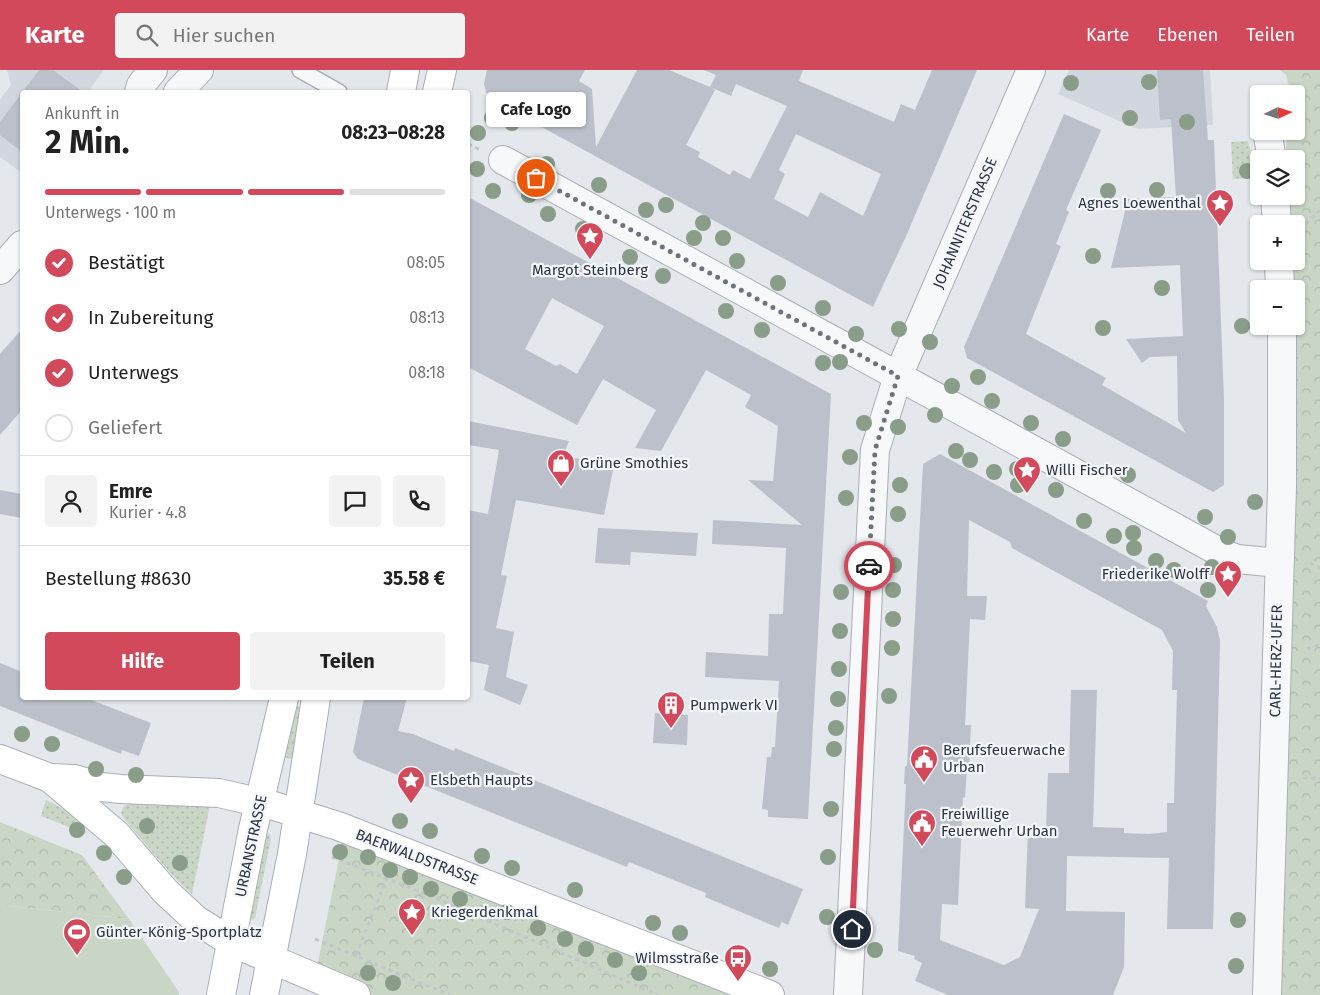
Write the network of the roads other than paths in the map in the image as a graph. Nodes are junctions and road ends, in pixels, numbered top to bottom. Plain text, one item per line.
1 (153, 70) edge
2 (199, 70) edge
3 (300, 70) edge
4 (405, 70) edge
5 (442, 70) edge
6 (1031, 70) edge
7 (140, 90) edge
8 (180, 90) edge
9 (335, 90) edge
10 (401, 90) edge
11 (437, 90) edge
12 (503, 160) dead end
13 (20, 247) edge
14 (0, 270) edge
15 (1282, 335) edge
16 (898, 376) junction
17 (1279, 563) junction
18 (284, 700) edge
19 (316, 700) edge
20 (0, 759) edge
21 (50, 778) junction
22 (259, 802) junction
23 (298, 812) junction
24 (231, 942) junction
25 (271, 961) junction
26 (221, 995) edge
27 (264, 995) edge
28 (356, 995) edge
29 (770, 995) edge
30 (848, 995) edge
31 (1267, 995) edge

1 - 7 street
2 - 8 street
3 - 9 lane
4 - 10 street
5 - 11 street
6 - 16 street, JOHANNITERSTRASSE
12 - 16 street
13 - 14 street
15 - 17 street, CARL-HERZ-UFER
16 - 17 street
16 - 30 street
17 - 31 street, CARL-HERZ-UFER
18 - 22 street, URBANSTRASSE
19 - 23 street
20 - 21 street, BAERWALDSTRASSE
21 - 22 street, BAERWALDSTRASSE
21 - 24 street, BAERWALDSTRASSE
22 - 23 street, BAERWALDSTRASSE
22 - 24 street, URBANSTRASSE
23 - 25 street
23 - 29 street, BAERWALDSTRASSE
24 - 25 street, BAERWALDSTRASSE
24 - 26 street, URBANSTRASSE
25 - 27 street
25 - 28 street, BAERWALDSTRASSE

